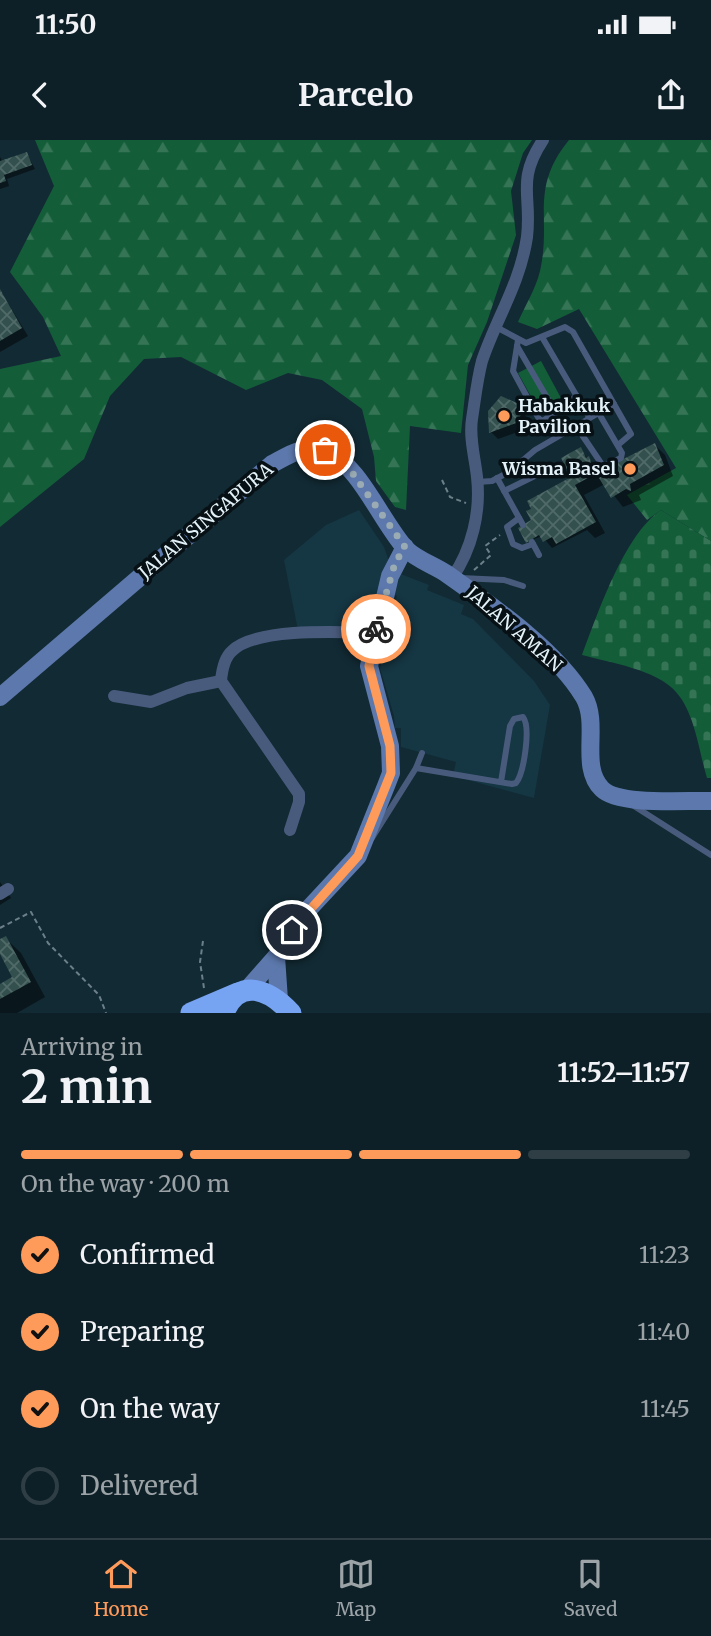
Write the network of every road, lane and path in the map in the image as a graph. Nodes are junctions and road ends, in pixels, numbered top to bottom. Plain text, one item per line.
1 (543, 140) edge
2 (498, 327) junction
3 (542, 337) junction
4 (517, 343) junction
5 (577, 396) junction
6 (614, 404) junction
7 (598, 412) junction
8 (556, 413) junction
9 (589, 417) junction
10 (576, 426) junction
11 (618, 445) junction
12 (553, 467) dead end
13 (498, 478) junction
14 (442, 480) dead end
15 (477, 482) junction
16 (504, 491) junction
17 (477, 506) junction
18 (507, 530) junction
19 (405, 547) junction
20 (539, 555) dead end
21 (480, 564) dead end
22 (452, 578) junction
23 (523, 586) dead end
24 (375, 633) junction
25 (221, 681) junction
26 (114, 696) dead end
27 (0, 697) edge
28 (422, 753) dead end
29 (416, 768) junction
30 (501, 782) junction
31 (621, 797) junction
32 (711, 801) edge
33 (290, 830) dead end
34 (711, 855) edge
35 (358, 856) junction
36 (0, 928) edge
37 (203, 941) dead end
38 (276, 957) junction
39 (246, 991) junction
40 (199, 1006) edge
41 (285, 1007) edge
42 (106, 1013) edge
43 (225, 1013) edge

1 - 2 street
2 - 4 lane
2 - 15 street
3 - 4 lane
3 - 5 lane
3 - 6 lane
4 - 8 lane
4 - 8 lane
5 - 8 lane
5 - 9 lane
6 - 7 lane
6 - 11 lane
7 - 9 lane
7 - 11 lane
9 - 10 lane
10 - 11 lane
10 - 13 lane
12 - 16 lane
13 - 15 lane
13 - 16 lane
14 - 17 path
15 - 17 street
16 - 18 lane
17 - 22 street
18 - 20 lane
18 - 21 path
19 - 22 street, JALAN AMAN
19 - 24 street
19 - 27 street, JALAN SINGAPURA
22 - 23 lane
22 - 31 street, JALAN AMAN
24 - 25 street
24 - 35 street
25 - 26 street
25 - 33 street
28 - 29 lane
29 - 30 lane
29 - 35 lane
30 - 30 lane
31 - 32 street
31 - 34 lane
35 - 38 street
36 - 42 path
37 - 40 path
38 - 39 street
38 - 41 street
39 - 40 highway
39 - 41 highway
39 - 43 highway

